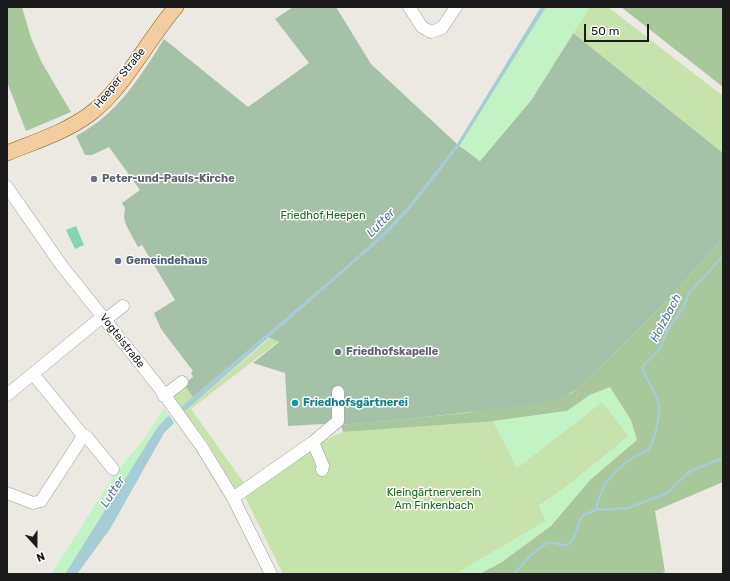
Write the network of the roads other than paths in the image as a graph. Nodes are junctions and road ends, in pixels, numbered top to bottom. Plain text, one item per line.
1 (176, 7) edge
2 (409, 7) edge
3 (456, 7) edge
4 (7, 153) edge
5 (7, 188) edge
6 (123, 306) dead end
7 (104, 318) junction
8 (33, 374) junction
9 (182, 382) dead end
10 (338, 392) dead end
11 (7, 394) edge
12 (164, 396) junction
13 (82, 434) junction
14 (313, 442) junction
15 (113, 469) dead end
16 (322, 470) dead end
17 (7, 492) edge
18 (233, 498) junction
19 (271, 574) edge

1 - 4 main road, Heeper Straße
2 - 3 street
5 - 7 street, Vogteistraße
6 - 7 street
7 - 8 street
7 - 12 street, Vogteistraße
8 - 11 street
8 - 13 street
9 - 12 street
10 - 14 street
12 - 18 street, Vogteistraße
13 - 15 street
13 - 17 street
14 - 16 street
14 - 18 street
18 - 19 street, Vogteistraße

